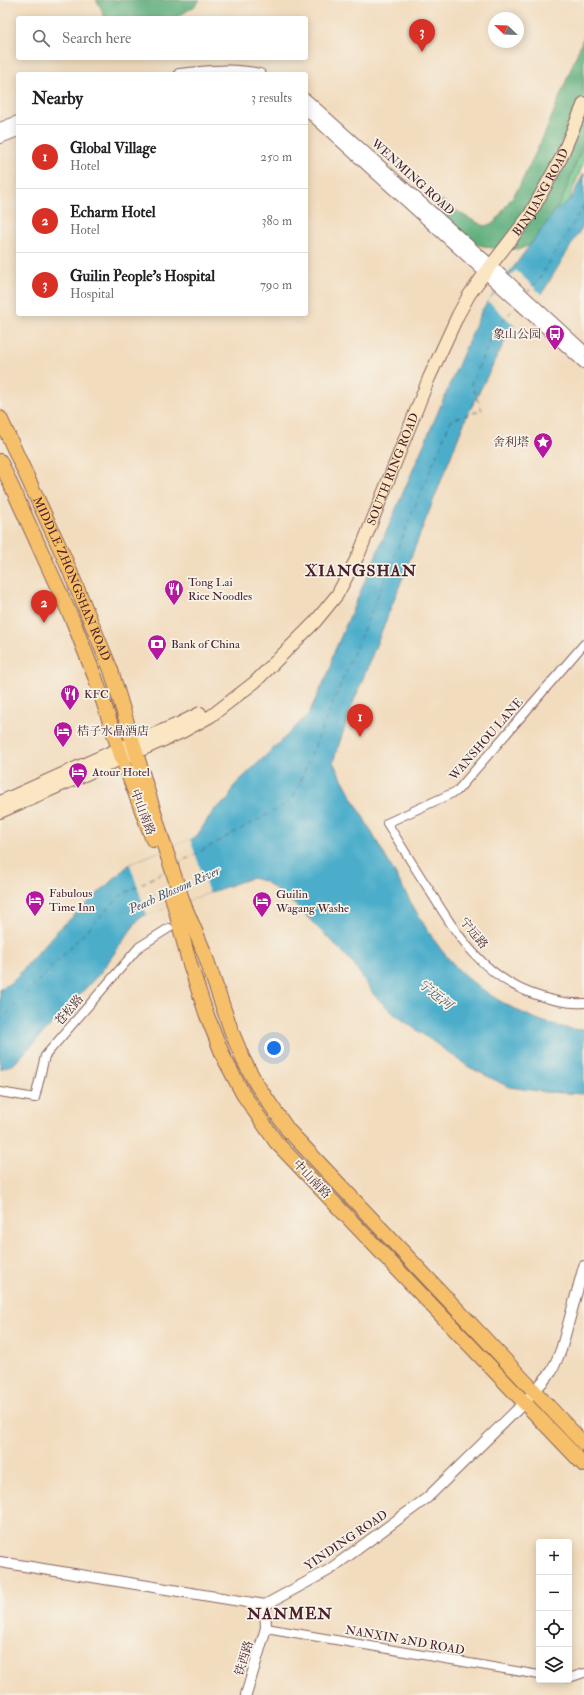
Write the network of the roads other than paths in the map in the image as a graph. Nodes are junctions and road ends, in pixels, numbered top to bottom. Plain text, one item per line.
1 (196, 72) edge
2 (244, 72) edge
3 (308, 101) edge
4 (584, 103) edge
5 (308, 112) edge
6 (16, 122) edge
7 (0, 128) edge
8 (16, 132) edge
9 (0, 138) edge
10 (488, 269) junction
11 (535, 311) junction
12 (584, 351) edge
13 (584, 363) edge
14 (0, 418) edge
15 (0, 461) edge
16 (584, 644) edge
17 (133, 748) junction
18 (120, 753) junction
19 (1, 802) edge
20 (387, 823) joint
21 (159, 843) junction
22 (169, 928) dead end
23 (584, 1003) edge
24 (0, 1092) edge
25 (584, 1266) edge
26 (530, 1397) junction
27 (584, 1444) edge
28 (584, 1465) edge
29 (0, 1562) edge
30 (265, 1605) junction
31 (266, 1628) junction
32 (536, 1674) edge
33 (584, 1674) edge
34 (572, 1677) edge
35 (246, 1695) edge

1 - 2 street
3 - 10 street, WENMING ROAD
4 - 10 main road, BINJIANG ROAD
5 - 10 street, WENMING ROAD
6 - 7 street
8 - 9 street
10 - 11 street, WENMING ROAD
10 - 17 main road, SOUTH RING ROAD
11 - 12 street
11 - 13 street
14 - 17 highway, MIDDLE ZHONGSHAN ROAD
15 - 18 highway, MIDDLE ZHONGSHAN ROAD
16 - 20 street, WANSHOU LANE
17 - 18 main road, SOUTH RING ROAD
17 - 21 highway, 中山南路
18 - 19 main road, SOUTH RING ROAD
18 - 21 highway, 中山南路
20 - 23 street, 宁远路
21 - 26 highway, 中山南路
22 - 24 street, 苍松路
25 - 26 street, YINDING ROAD
26 - 27 highway
26 - 28 highway
26 - 30 street, YINDING ROAD
29 - 30 street
30 - 31 street, 铁西路
31 - 32 street, NANXIN 2ND ROAD
31 - 35 street, 铁西路
33 - 34 street

